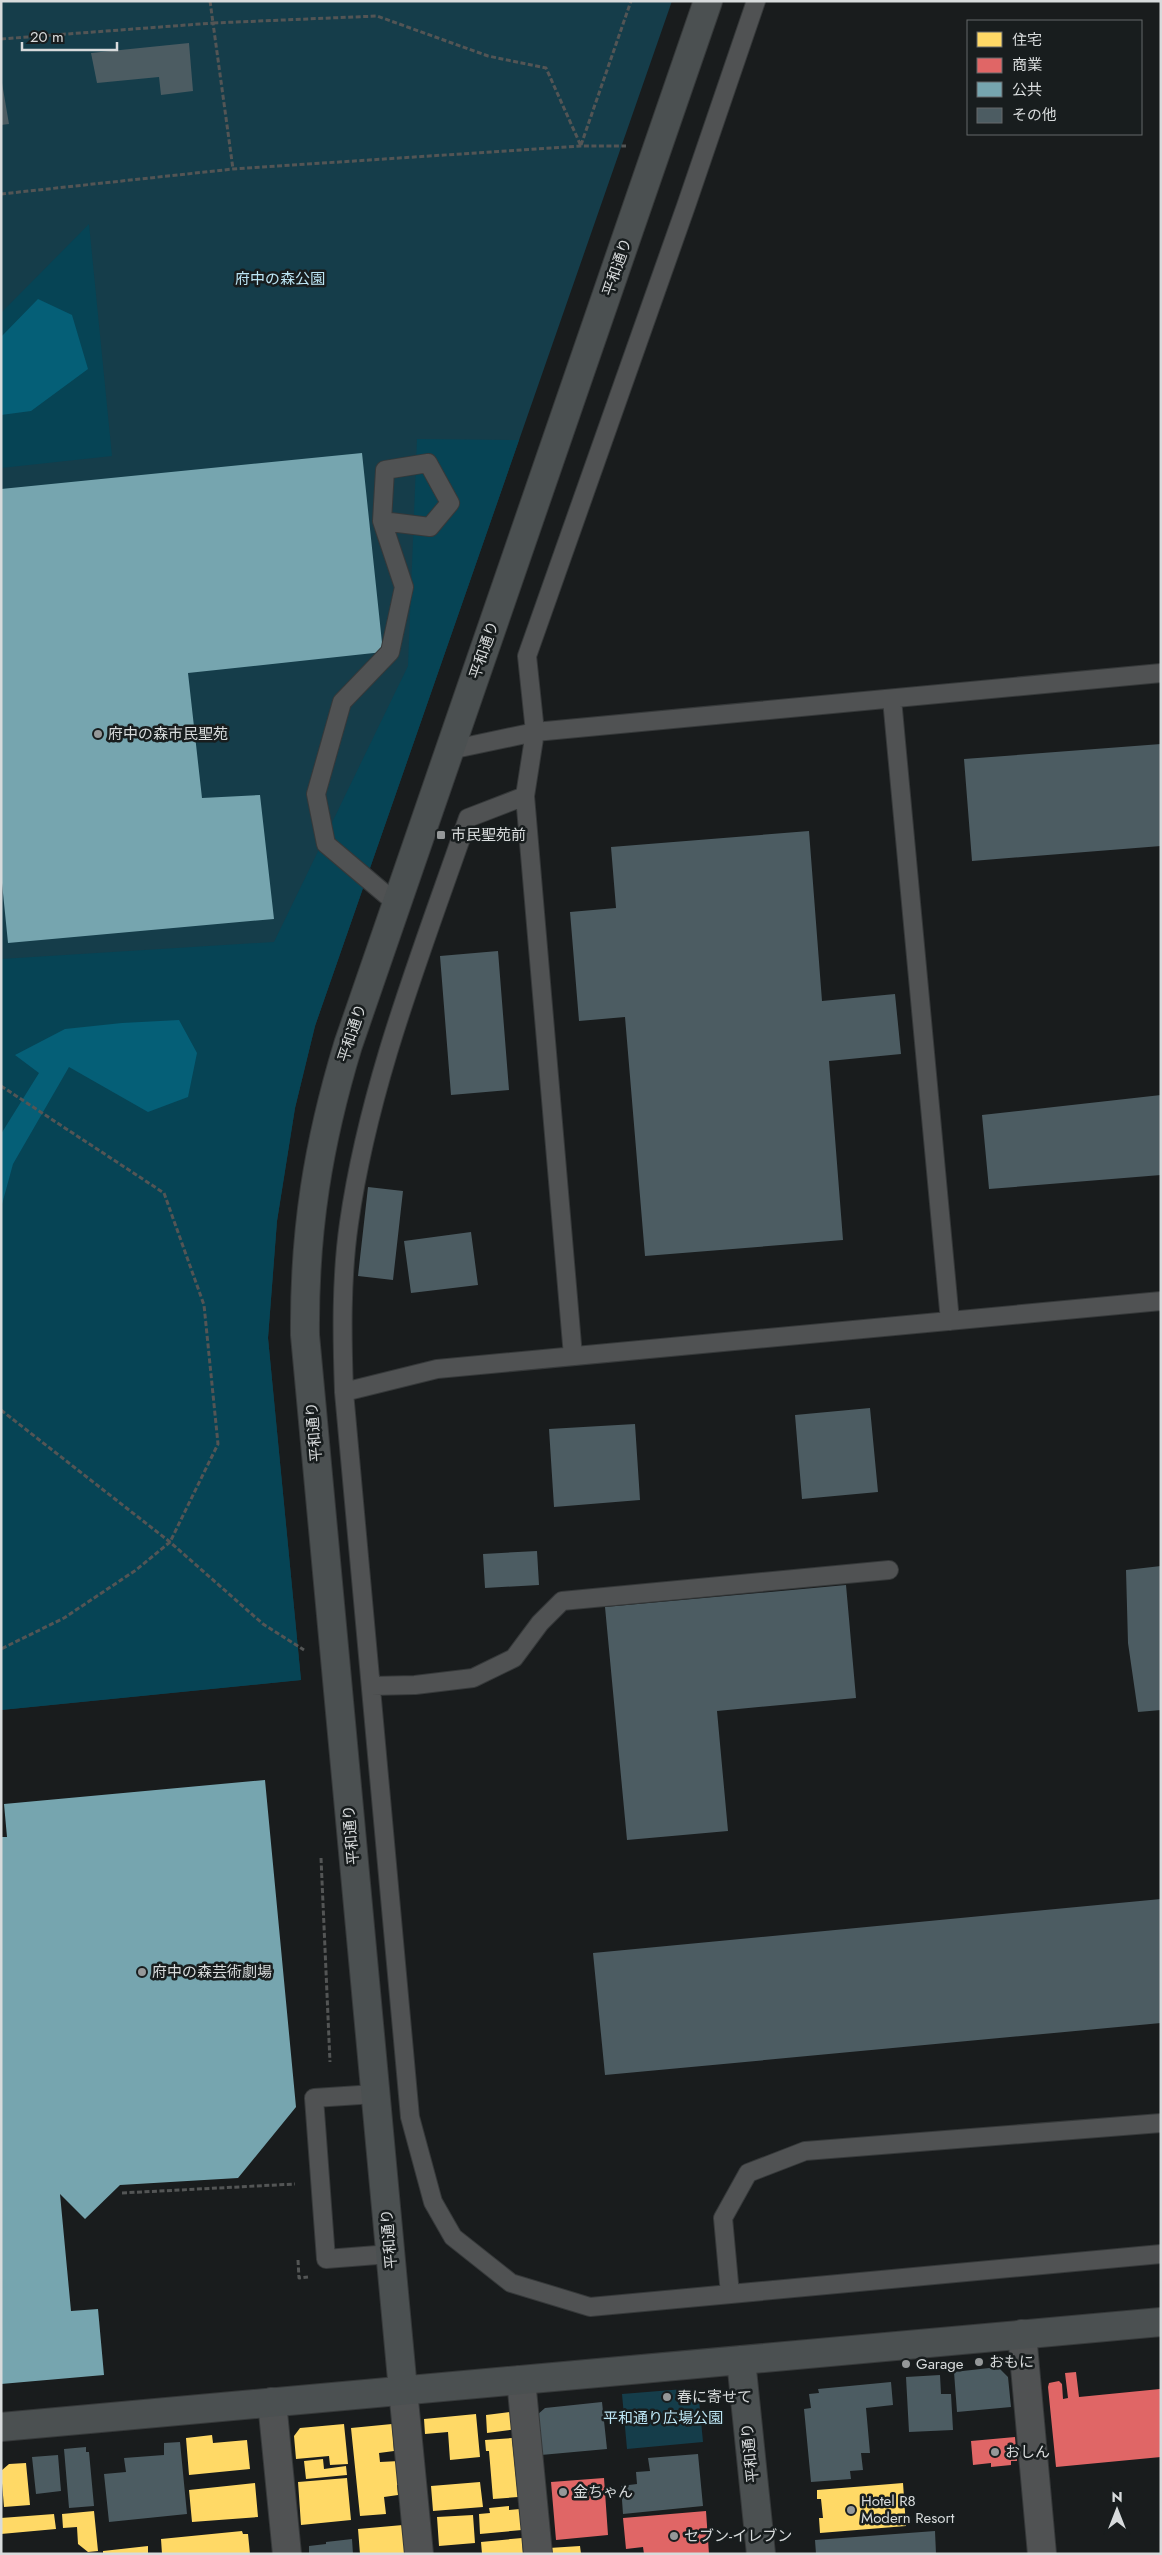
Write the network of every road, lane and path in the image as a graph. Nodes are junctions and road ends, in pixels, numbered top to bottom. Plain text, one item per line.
1 (210, 1) edge
2 (631, 1) edge
3 (708, 1) edge
4 (756, 1) edge
5 (213, 23) junction
6 (1, 39) edge
7 (581, 146) junction
8 (658, 146) junction
9 (233, 169) junction
10 (1, 194) edge
11 (382, 520) dead end
12 (1161, 673) edge
13 (892, 699) junction
14 (535, 732) junction
15 (450, 750) junction
16 (525, 796) junction
17 (396, 904) junction
18 (1, 1086) edge
19 (1161, 1301) edge
20 (950, 1321) junction
21 (573, 1356) junction
22 (344, 1392) junction
23 (1, 1410) edge
24 (170, 1542) junction
25 (889, 1570) dead end
26 (1, 1649) edge
27 (336, 1669) junction
28 (372, 1686) junction
29 (375, 2094) junction
30 (1161, 2123) edge
31 (122, 2193) dead end
32 (295, 2194) dead end
33 (390, 2254) junction
34 (1161, 2254) edge
35 (298, 2259) dead end
36 (317, 2276) dead end
37 (730, 2294) junction
38 (1161, 2322) edge
39 (1022, 2334) junction
40 (741, 2360) junction
41 (520, 2380) junction
42 (402, 2390) junction
43 (272, 2402) junction
44 (1, 2427) edge
45 (287, 2554) edge
46 (419, 2554) edge
47 (538, 2554) edge
48 (761, 2554) edge
49 (1042, 2554) edge

1 - 5 path
2 - 7 path
3 - 8 street, 平和通り
4 - 14 lane
5 - 6 path
5 - 7 path
5 - 9 path
7 - 8 path
7 - 9 path
8 - 15 street, 平和通り
9 - 10 path
11 - 17 lane
12 - 13 lane
13 - 14 lane
13 - 20 lane
14 - 15 lane
14 - 16 lane
15 - 17 street, 平和通り
16 - 21 lane
16 - 22 lane
17 - 27 street, 平和通り
18 - 24 path
19 - 20 lane
20 - 21 lane
21 - 22 lane
22 - 28 lane
23 - 24 path
24 - 26 path
24 - 27 path
25 - 28 lane
27 - 29 street, 平和通り
28 - 37 lane
29 - 33 street, 平和通り
29 - 33 lane
30 - 37 lane
31 - 32 path
33 - 42 street, 平和通り
34 - 37 lane
35 - 36 path
38 - 39 street
39 - 40 street
39 - 49 street
40 - 41 street
40 - 48 street, 平和通り
41 - 42 street
41 - 47 street
42 - 43 street
42 - 46 street
43 - 44 street
43 - 45 street

